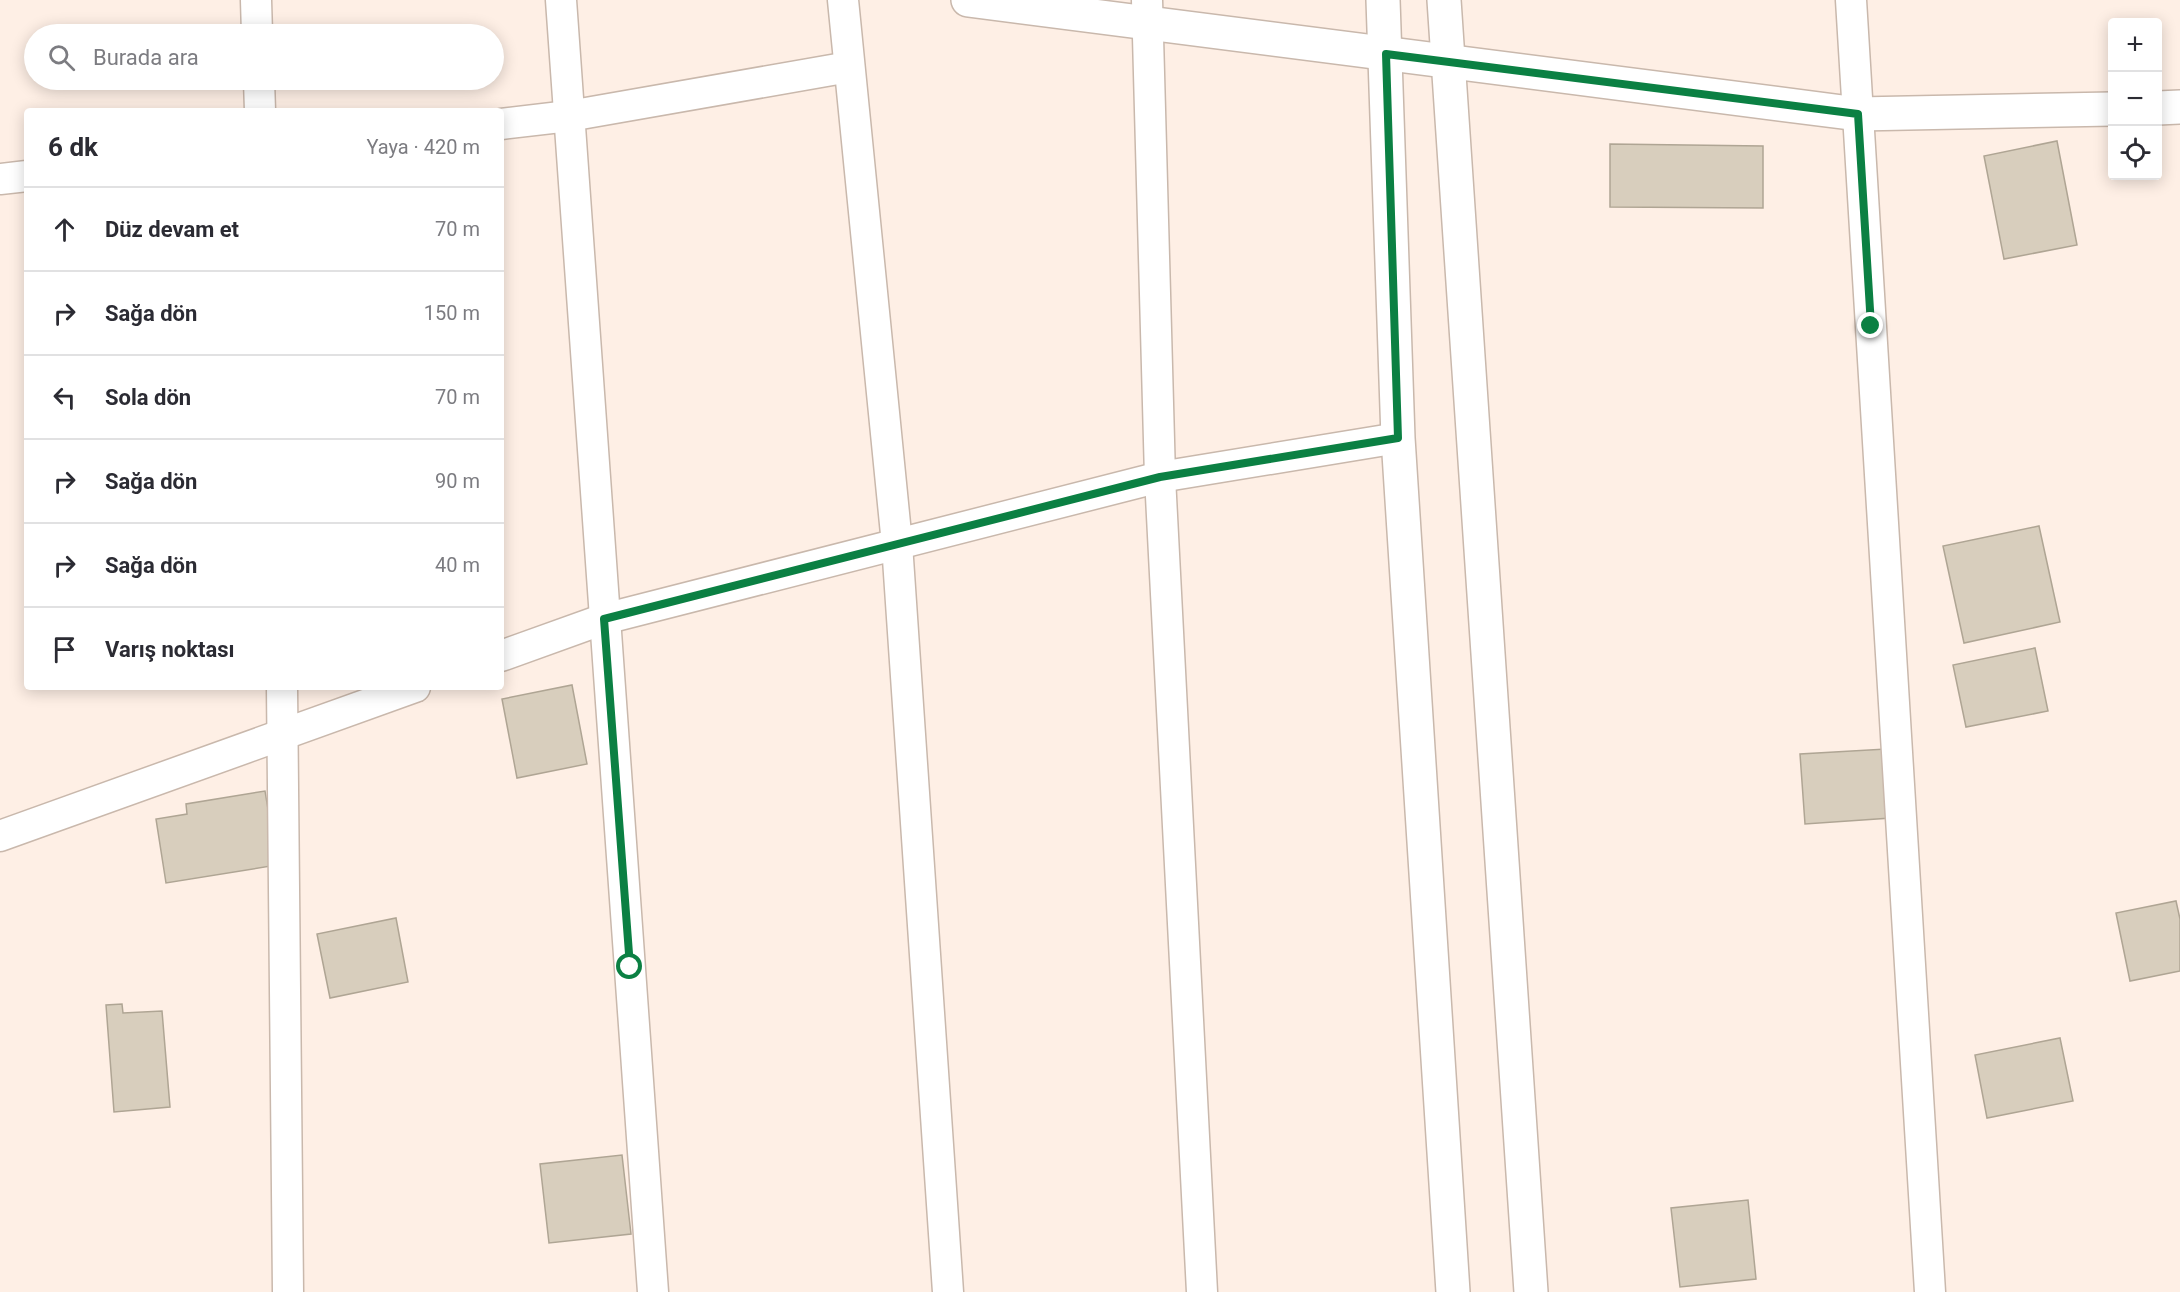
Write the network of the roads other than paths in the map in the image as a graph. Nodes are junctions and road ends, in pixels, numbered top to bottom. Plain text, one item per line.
1 (256, 0) edge
2 (561, 0) edge
3 (843, 0) edge
4 (968, 0) edge
5 (1383, 0) edge
6 (1444, 0) edge
7 (1851, 0) edge
8 (1148, 12) edge
9 (257, 24) edge
10 (1386, 54) junction
11 (1448, 62) junction
12 (849, 67) junction
13 (259, 90) edge
14 (2180, 107) edge
15 (260, 108) edge
16 (2162, 108) edge
17 (2108, 109) edge
18 (1858, 114) junction
19 (569, 116) junction
20 (504, 124) edge
21 (24, 176) edge
22 (0, 179) edge
23 (1398, 438) junction
24 (1160, 477) junction
25 (897, 544) junction
26 (604, 619) junction
27 (504, 655) edge
28 (282, 690) edge
29 (407, 690) edge
30 (284, 734) junction
31 (0, 836) edge
32 (288, 1292) edge
33 (653, 1292) edge
34 (948, 1292) edge
35 (1202, 1292) edge
36 (1453, 1292) edge
37 (1531, 1292) edge
38 (1930, 1292) edge

1 - 9 street
2 - 19 street
3 - 12 street
4 - 8 street
5 - 10 street
6 - 11 street
7 - 18 street
8 - 10 street
8 - 24 street
10 - 11 street
10 - 23 street
11 - 18 street
11 - 37 street
12 - 19 street
12 - 25 street
13 - 15 street
14 - 16 street
17 - 18 street
18 - 38 street
19 - 20 street
19 - 26 street
21 - 22 street
23 - 24 street
23 - 36 street
24 - 25 street
24 - 35 street
25 - 26 street
25 - 34 street
26 - 27 street
26 - 33 street
28 - 30 street
29 - 30 street
30 - 31 street
30 - 32 street

